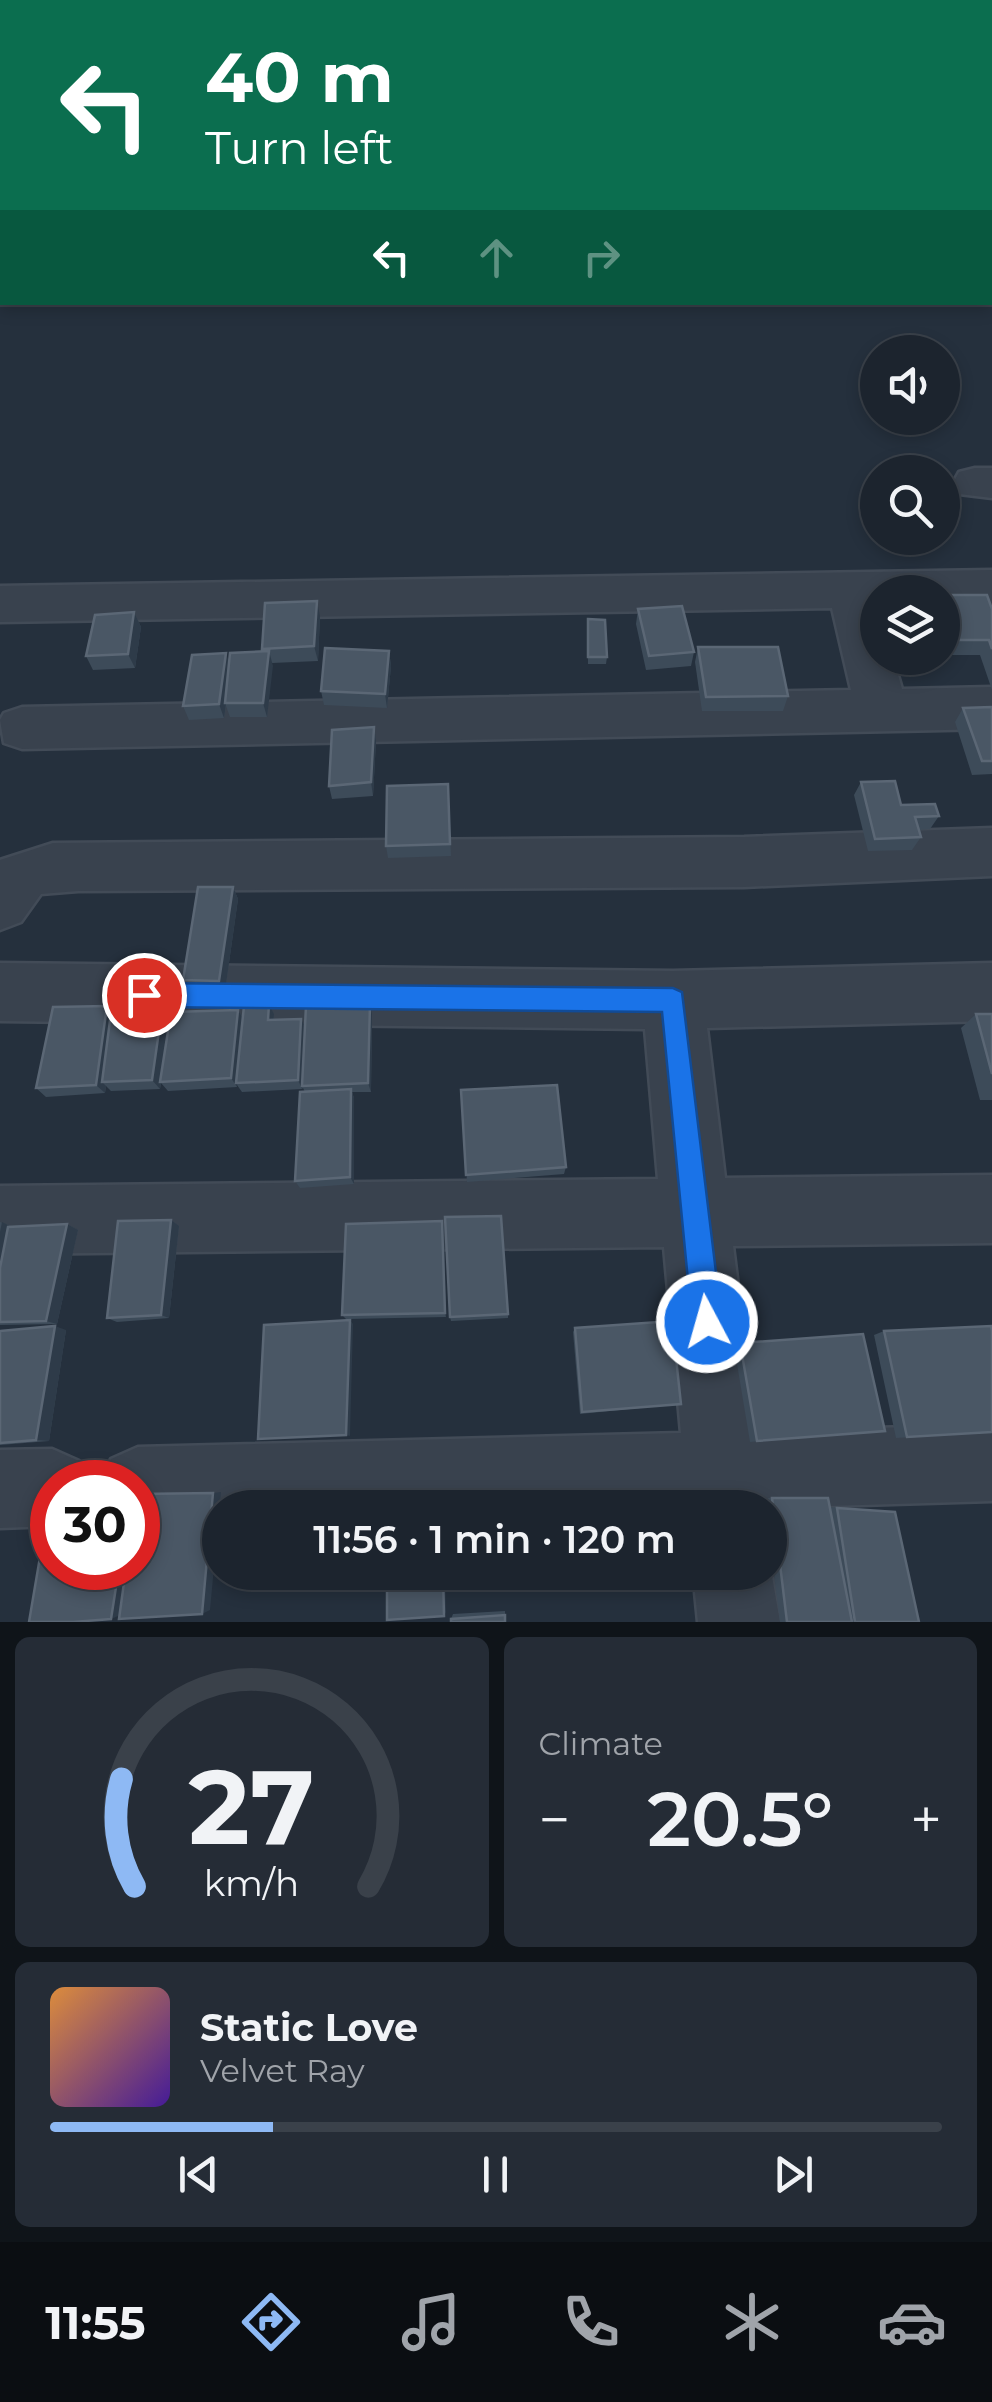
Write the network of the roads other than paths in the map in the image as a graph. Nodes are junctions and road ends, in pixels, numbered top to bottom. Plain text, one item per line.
1 (992, 588) edge
2 (852, 591) junction
3 (0, 604) edge
4 (992, 708) edge
5 (882, 712) junction
6 (22, 728) dead end
7 (992, 852) edge
8 (0, 904) edge
9 (0, 992) edge
10 (992, 992) edge
11 (673, 1000) junction
12 (992, 1209) edge
13 (696, 1212) junction
14 (0, 1220) edge
15 (992, 1463) edge
16 (160, 1486) edge
17 (724, 1488) edge
18 (30, 1489) edge
19 (0, 1490) edge
20 (735, 1590) edge
21 (738, 1622) edge

1 - 2 street
2 - 3 street
2 - 5 street
4 - 5 street
5 - 6 street
7 - 8 street
9 - 11 street
10 - 11 street
11 - 13 street
12 - 13 street
13 - 14 street
13 - 17 street
15 - 17 street
16 - 17 street
18 - 19 street
20 - 21 street

